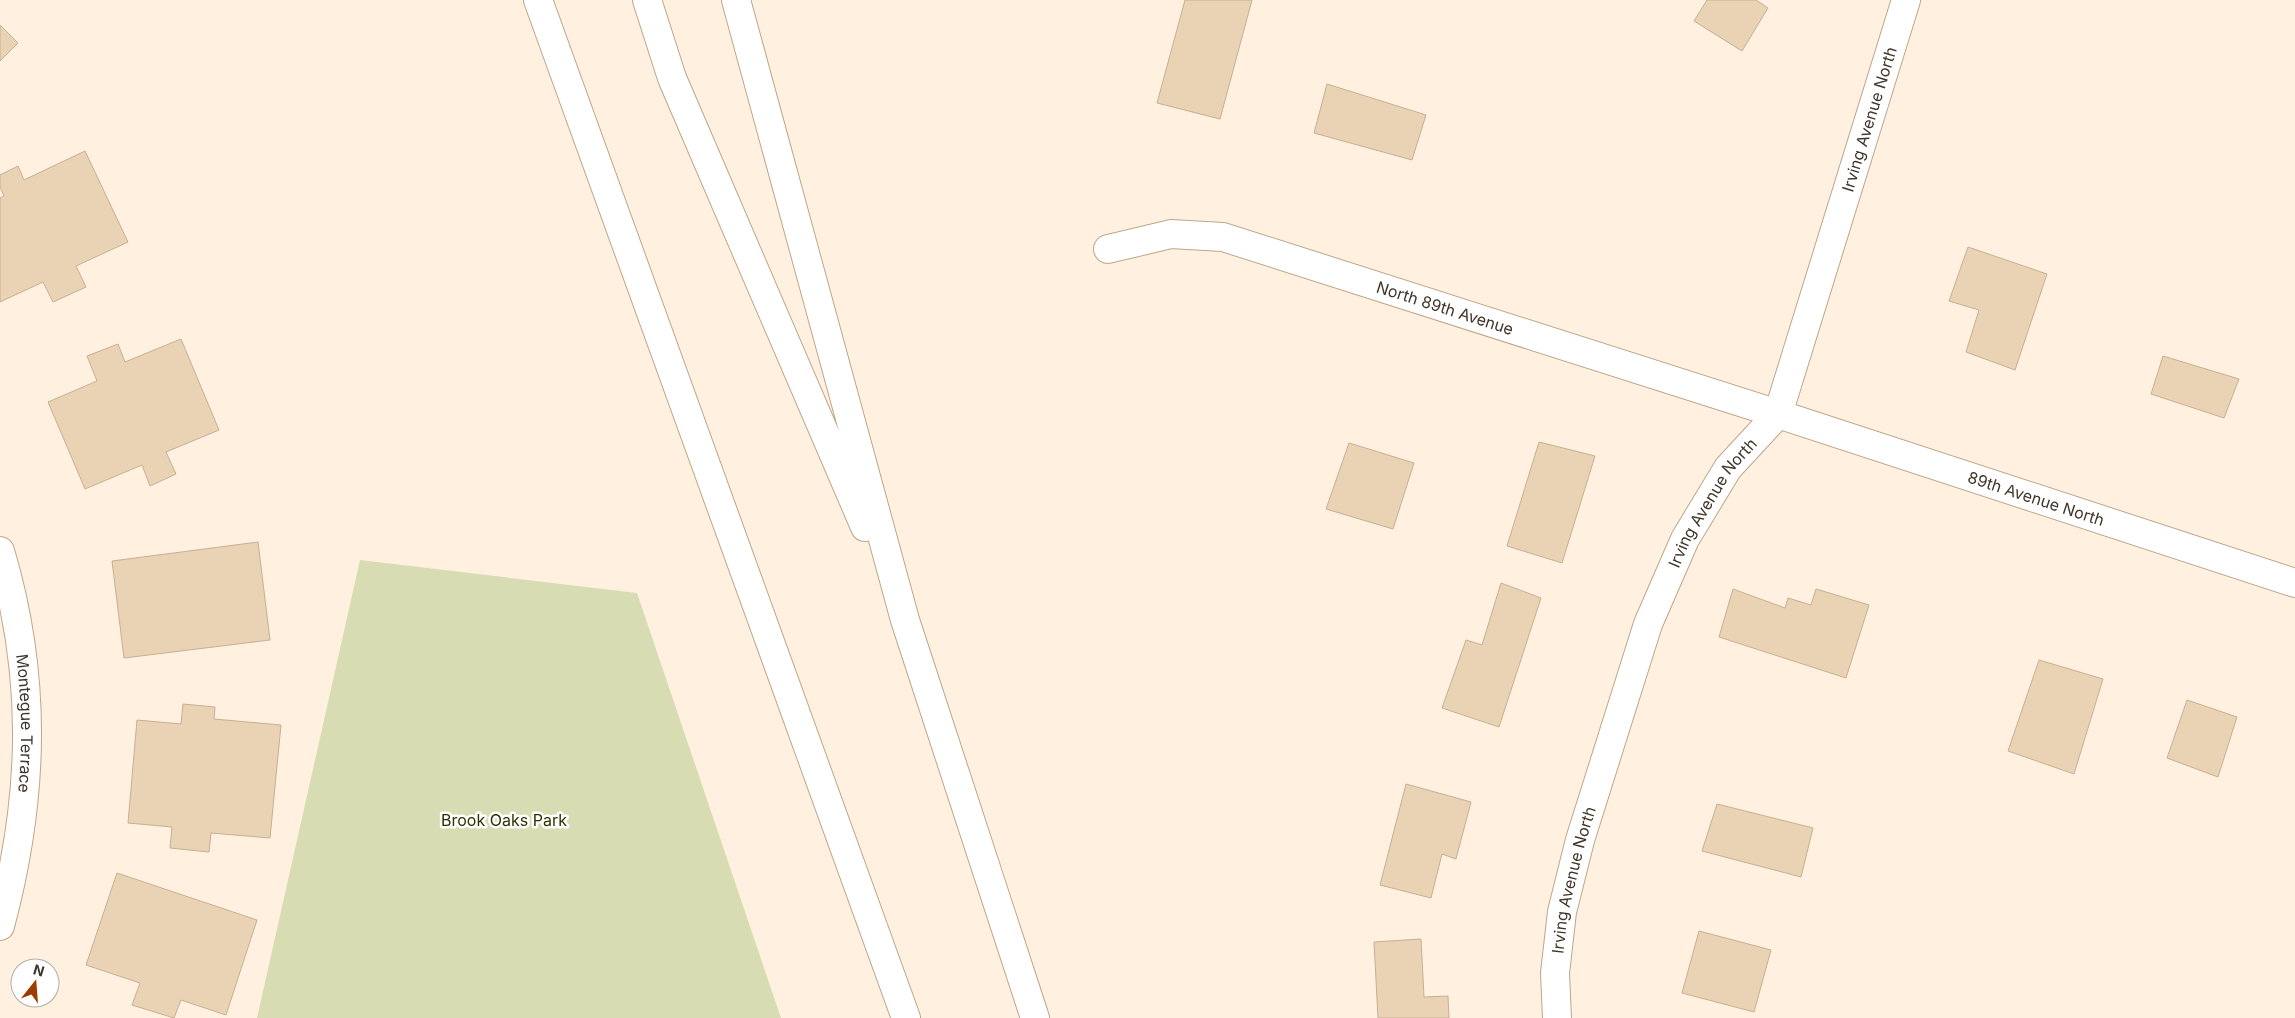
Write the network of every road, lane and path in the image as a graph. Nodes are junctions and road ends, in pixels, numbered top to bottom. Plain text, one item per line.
1 (538, 0) edge
2 (647, 0) edge
3 (736, 0) edge
4 (1906, 0) edge
5 (1108, 249) dead end
6 (1778, 414) junction
7 (0, 551) edge
8 (2295, 583) edge
9 (905, 620) junction
10 (0, 926) edge
11 (906, 1018) edge
12 (1035, 1018) edge
13 (1557, 1018) edge

1 - 11 main road
2 - 9 main road
3 - 9 main road
4 - 6 main road, Irving Avenue North
5 - 6 main road, North 89th Avenue
6 - 8 main road, 89th Avenue North
6 - 13 main road, Irving Avenue North
7 - 10 main road, Montegue Terrace
9 - 12 main road

